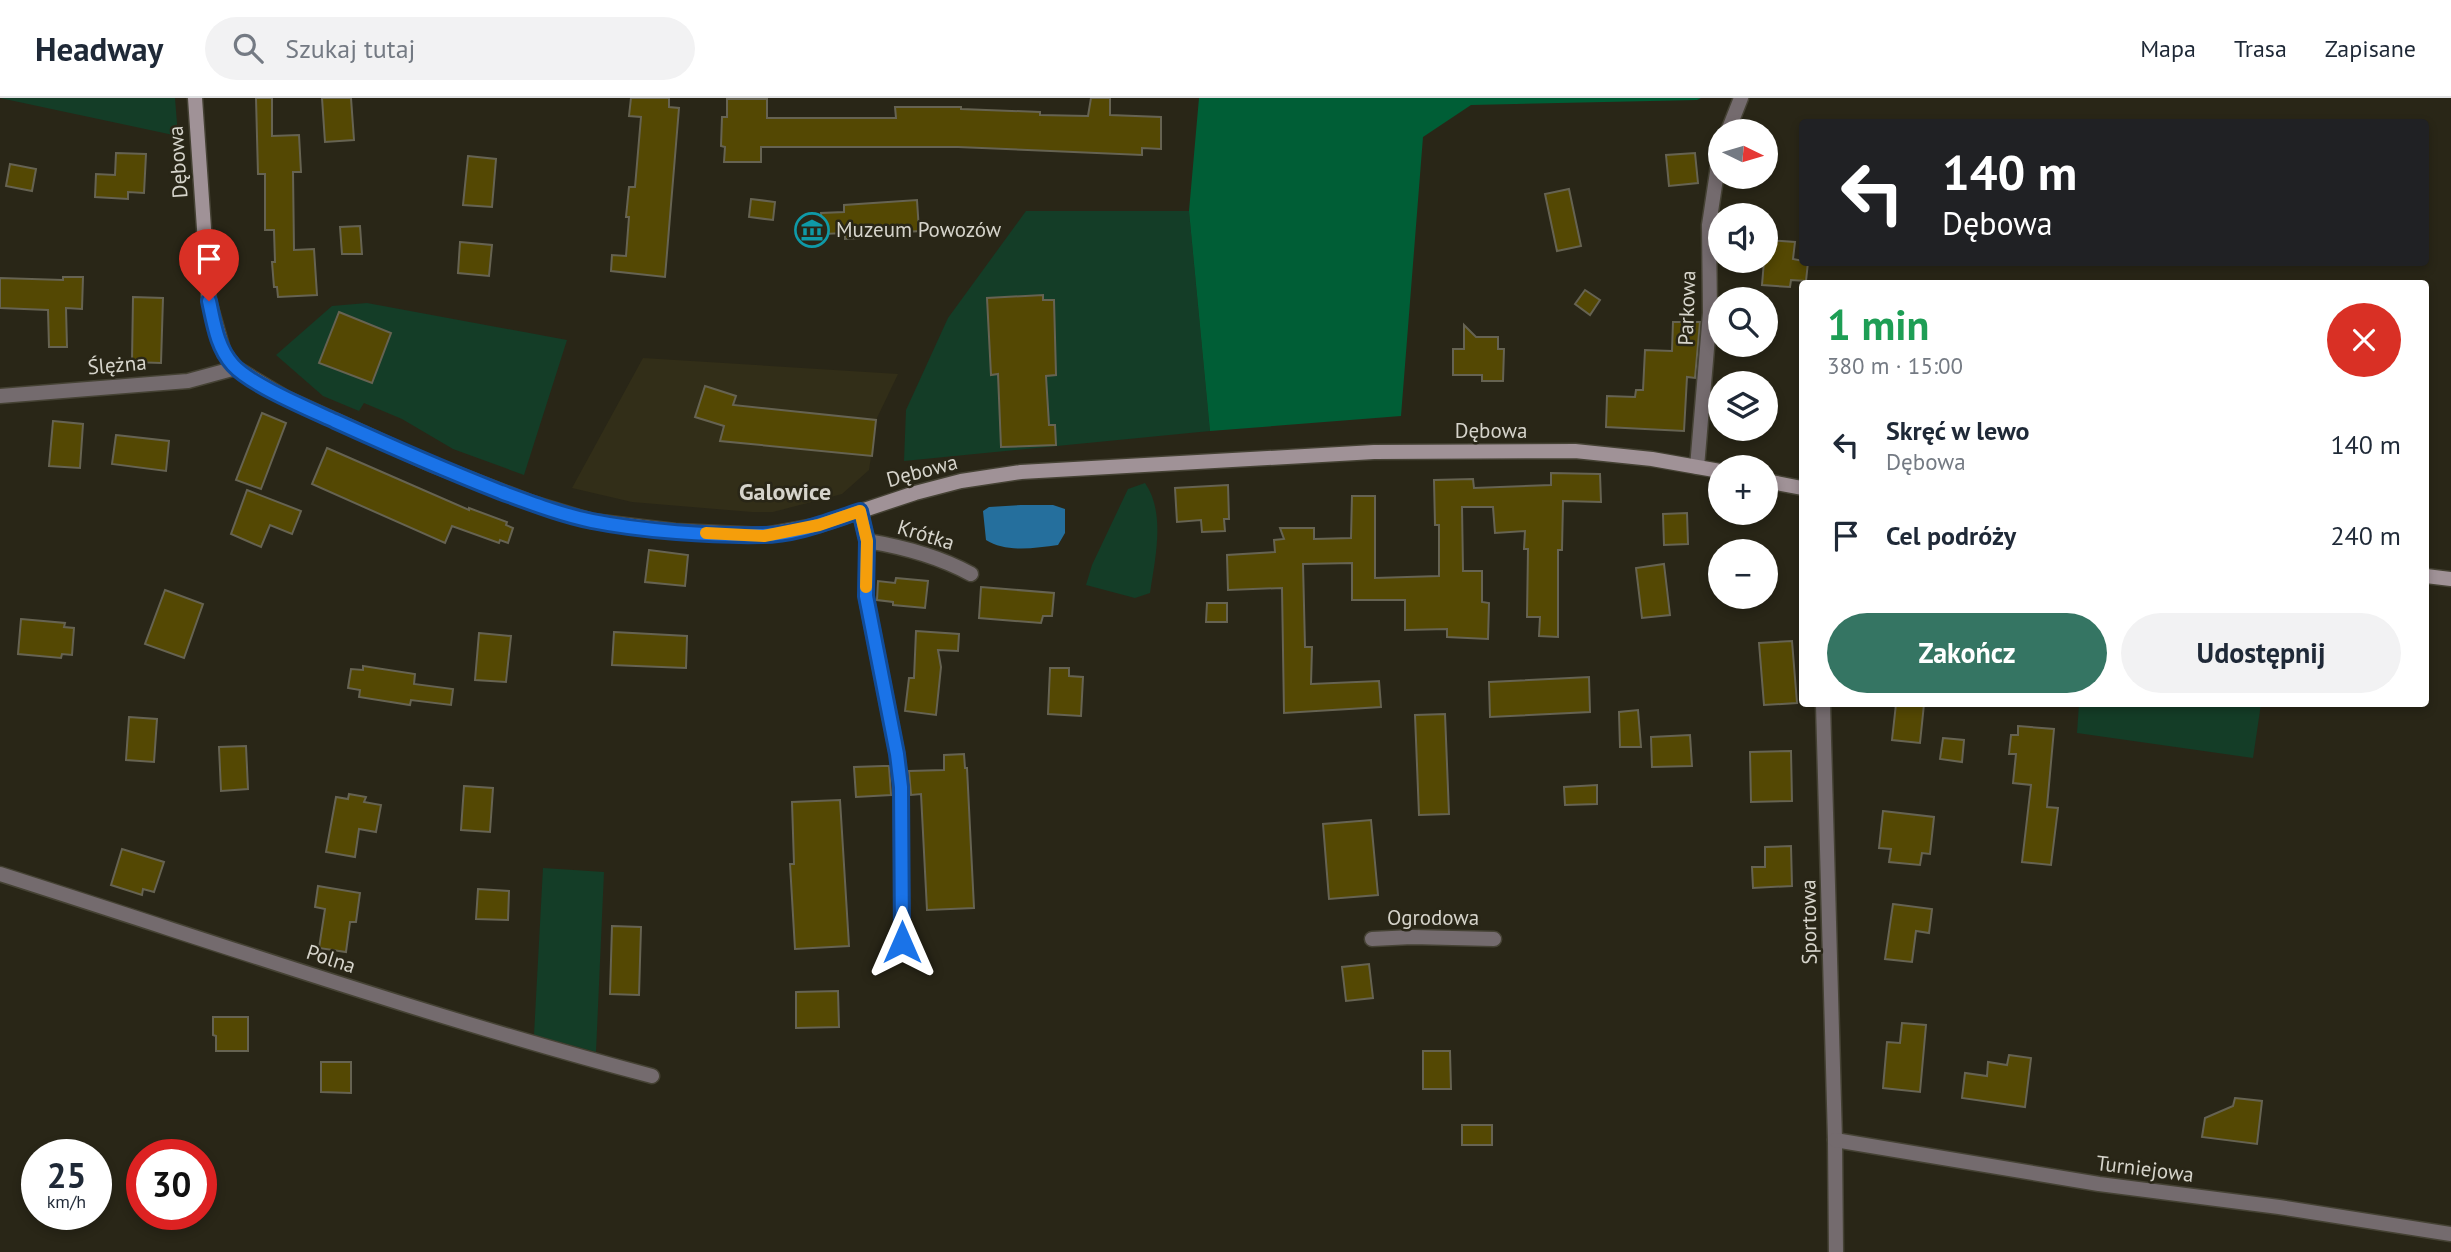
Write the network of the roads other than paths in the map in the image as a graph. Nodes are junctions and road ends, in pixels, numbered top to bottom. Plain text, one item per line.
1 (195, 98) edge
2 (1741, 98) edge
3 (1733, 119) edge
4 (1714, 189) edge
5 (236, 368) junction
6 (0, 396) edge
7 (1697, 467) junction
8 (1708, 469) edge
9 (1778, 483) edge
10 (1799, 487) edge
11 (860, 511) junction
12 (867, 541) junction
13 (971, 573) dead end
14 (2429, 576) edge
15 (2451, 579) edge
16 (1823, 707) edge
17 (0, 874) edge
18 (1373, 939) dead end
19 (1494, 939) dead end
20 (902, 942) dead end
21 (652, 1076) dead end
22 (1835, 1140) junction
23 (2451, 1234) edge
24 (1836, 1252) edge

1 - 5 street, Dębowa
2 - 3 street
4 - 7 street, Parkowa
5 - 6 street, Ślężna
5 - 11 street, Dębowa
7 - 8 street, Dębowa
7 - 11 street, Dębowa
9 - 10 street
11 - 12 street
12 - 13 street, Krótka
12 - 20 street
14 - 15 street
16 - 22 street, Sportowa
17 - 21 street, Polna
18 - 19 street, Ogrodowa
22 - 23 street, Turniejowa
22 - 24 street, Sportowa

